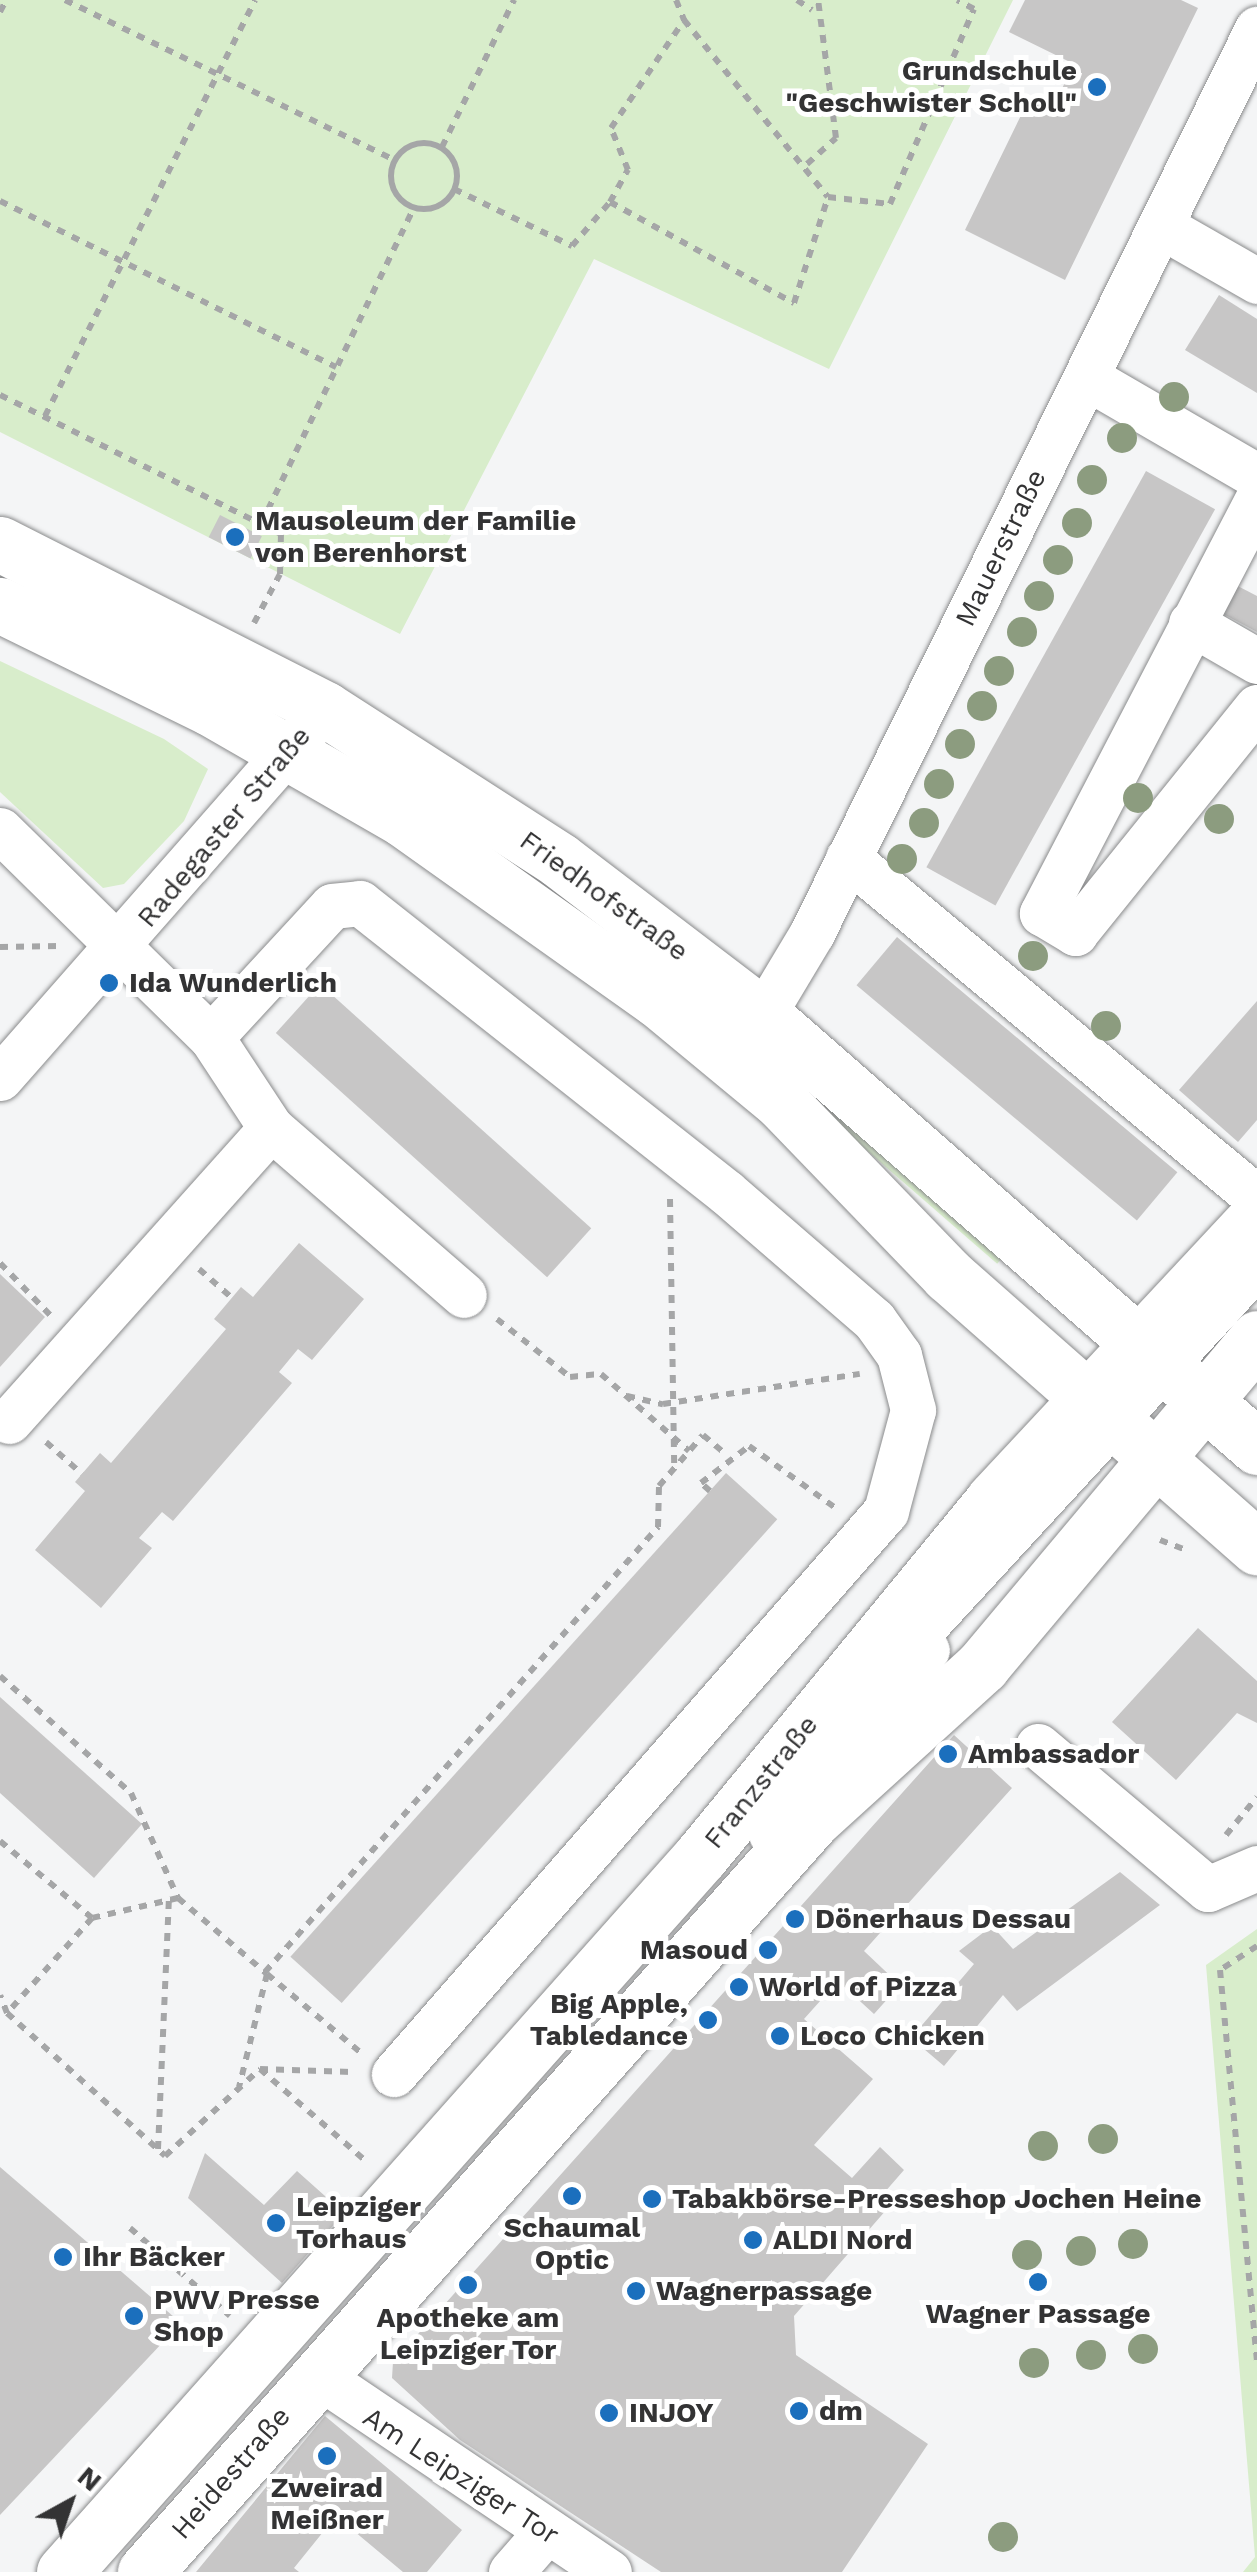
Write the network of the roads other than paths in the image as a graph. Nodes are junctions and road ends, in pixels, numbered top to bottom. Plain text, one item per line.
1 (1257, 29) edge
2 (1161, 226) junction
3 (1257, 281) edge
4 (1086, 377) junction
5 (1257, 476) edge
6 (1250, 527) edge
7 (0, 544) edge
8 (0, 605) edge
9 (1192, 622) junction
10 (1257, 661) edge
11 (1257, 707) edge
12 (325, 709) junction
13 (289, 751) junction
14 (0, 830) edge
15 (848, 858) junction
16 (121, 948) junction
17 (764, 1016) junction
18 (211, 1037) junction
19 (735, 1062) junction
20 (0, 1078) edge
21 (271, 1128) junction
22 (1257, 1198) edge
23 (1257, 1218) edge
24 (1257, 1264) edge
25 (1257, 1292) edge
26 (464, 1295) dead end
27 (1257, 1338) edge
28 (1172, 1373) junction
29 (8, 1421) dead end
30 (1119, 1429) junction
31 (1257, 1447) edge
32 (1257, 1547) edge
33 (1038, 1746) dead end
34 (1257, 1868) edge
35 (394, 2074) road end
36 (317, 2375) junction
37 (546, 2532) junction
38 (64, 2572) edge
39 (90, 2572) edge
40 (116, 2572) edge
41 (145, 2572) edge
42 (511, 2572) edge
43 (609, 2572) edge

1 - 2 street, Mauerstraße
2 - 3 street
2 - 4 street, Mauerstraße
4 - 5 street
4 - 15 street, Mauerstraße
6 - 9 street
7 - 12 main road, Friedhofstraße
8 - 13 main road, Friedhofstraße
9 - 10 street
9 - 11 street
12 - 13 street, Radegaster Straße
12 - 17 main road, Friedhofstraße
13 - 16 street, Radegaster Straße
13 - 19 main road, Friedhofstraße
14 - 16 street
15 - 17 street, Mauerstraße
15 - 22 street
16 - 18 street
16 - 20 street, Radegaster Straße
17 - 19 street, Mauerstraße
17 - 28 main road, Friedhofstraße
18 - 21 street
18 - 35 street
19 - 30 main road, Friedhofstraße
21 - 26 street
21 - 29 street
23 - 28 main road, Franzstraße
24 - 28 street
25 - 28 street
27 - 28 main road, Franzstraße
28 - 30 main road, Franzstraße
28 - 30 main road, Franzstraße
28 - 31 main road, Friedhofstraße
30 - 32 main road, Friedhofstraße
30 - 36 main road, Franzstraße
30 - 38 main road, Franzstraße
30 - 39 street
30 - 40 street
33 - 34 street
36 - 37 street, Am Leipziger Tor
36 - 41 main road, Heidestraße
37 - 42 street
37 - 43 street, Am Leipziger Tor

